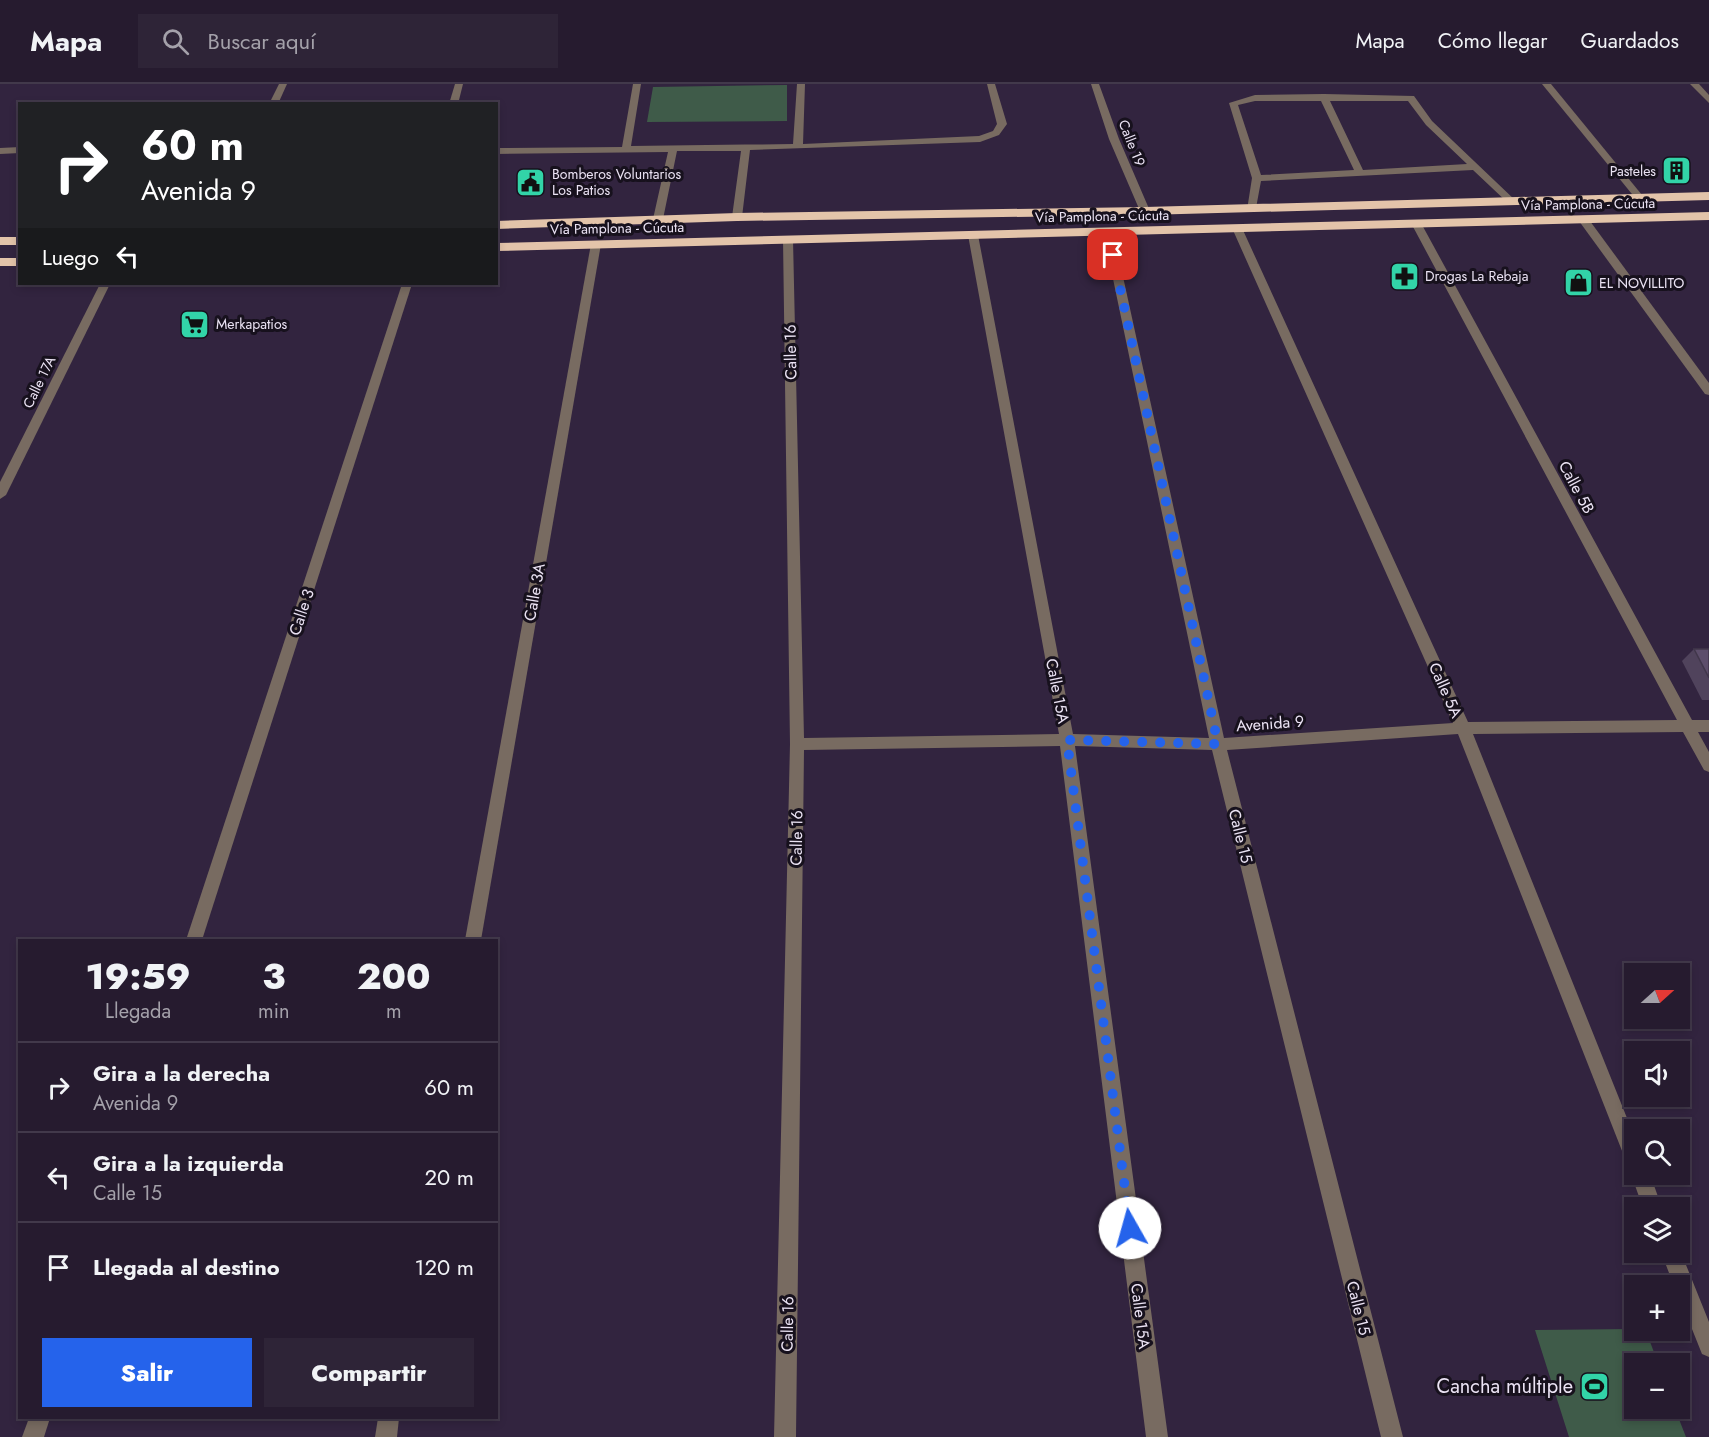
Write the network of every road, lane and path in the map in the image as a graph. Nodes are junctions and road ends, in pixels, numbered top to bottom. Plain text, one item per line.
1 (283, 84) edge
2 (459, 84) edge
3 (637, 84) edge
4 (801, 84) edge
5 (991, 84) edge
6 (1095, 84) edge
7 (1546, 84) edge
8 (1694, 84) edge
9 (1324, 97) junction
10 (1709, 100) edge
11 (274, 102) edge
12 (454, 102) edge
13 (746, 147) junction
14 (798, 147) junction
15 (626, 148) junction
16 (673, 149) junction
17 (18, 150) edge
18 (0, 151) edge
19 (498, 151) edge
20 (1473, 167) junction
21 (1360, 173) junction
22 (1257, 178) junction
23 (1709, 196) edge
24 (1639, 197) junction
25 (1511, 201) junction
26 (1251, 208) junction
27 (1145, 212) junction
28 (1709, 216) edge
29 (737, 217) junction
30 (658, 219) junction
31 (1583, 219) junction
32 (1416, 223) junction
33 (498, 225) edge
34 (1237, 228) junction
35 (1108, 231) junction
36 (973, 235) junction
37 (788, 239) junction
38 (0, 241) edge
39 (18, 241) edge
40 (596, 244) junction
41 (498, 247) edge
42 (0, 262) edge
43 (18, 262) edge
44 (105, 285) edge
45 (407, 285) edge
46 (1709, 391) edge
47 (0, 495) edge
48 (1709, 726) edge
49 (1688, 727) junction
50 (1463, 728) junction
51 (1067, 740) junction
52 (797, 744) junction
53 (1218, 744) junction
54 (1709, 766) edge
55 (194, 939) edge
56 (473, 939) edge
57 (1624, 1133) edge
58 (1675, 1263) edge
59 (1709, 1347) edge
60 (40, 1419) edge
61 (389, 1419) edge
62 (33, 1437) edge
63 (386, 1437) edge
64 (785, 1437) edge
65 (1157, 1437) edge
66 (1392, 1437) edge

1 - 11 street
2 - 12 street
3 - 15 street
4 - 14 street
5 - 14 street
6 - 27 street, Calle 19
7 - 24 street
8 - 10 street
9 - 20 street
9 - 21 street
9 - 22 street
13 - 14 street
13 - 16 street
13 - 29 street
15 - 16 street
15 - 19 street
16 - 30 street
17 - 18 street
20 - 21 street
20 - 25 street
21 - 22 street
22 - 26 street
23 - 24 highway, Vía Pamplona - Cúcuta
24 - 25 highway, Vía Pamplona - Cúcuta
25 - 26 highway, Vía Pamplona - Cúcuta
26 - 27 highway, Vía Pamplona - Cúcuta
27 - 29 highway, Vía Pamplona - Cúcuta
28 - 31 highway, Vía Pamplona - Cúcuta
29 - 30 highway, Vía Pamplona - Cúcuta
30 - 33 highway, Vía Pamplona - Cúcuta
31 - 32 highway, Vía Pamplona - Cúcuta
31 - 46 street
32 - 34 highway, Vía Pamplona - Cúcuta
32 - 49 street, Calle 5B
34 - 35 highway, Vía Pamplona - Cúcuta
34 - 50 street, Calle 5A
35 - 36 highway, Vía Pamplona - Cúcuta
35 - 53 street, Calle 15
36 - 37 highway, Vía Pamplona - Cúcuta
36 - 51 street, Calle 15A
37 - 40 highway, Vía Pamplona - Cúcuta
37 - 52 street, Calle 16
38 - 39 highway
40 - 41 highway, Vía Pamplona - Cúcuta
40 - 56 street, Calle 3A
42 - 43 highway
44 - 47 street, Calle 17A
45 - 55 street, Calle 3
48 - 49 street, Avenida 9
49 - 50 street, Avenida 9
49 - 54 street, Calle 5B
50 - 53 street, Avenida 9
50 - 57 street, Calle 5A
51 - 52 street, Avenida 9
51 - 53 street, Avenida 9
51 - 65 street, Calle 15A
52 - 64 street, Calle 16
53 - 66 street, Calle 15
58 - 59 street
60 - 62 street
61 - 63 street

